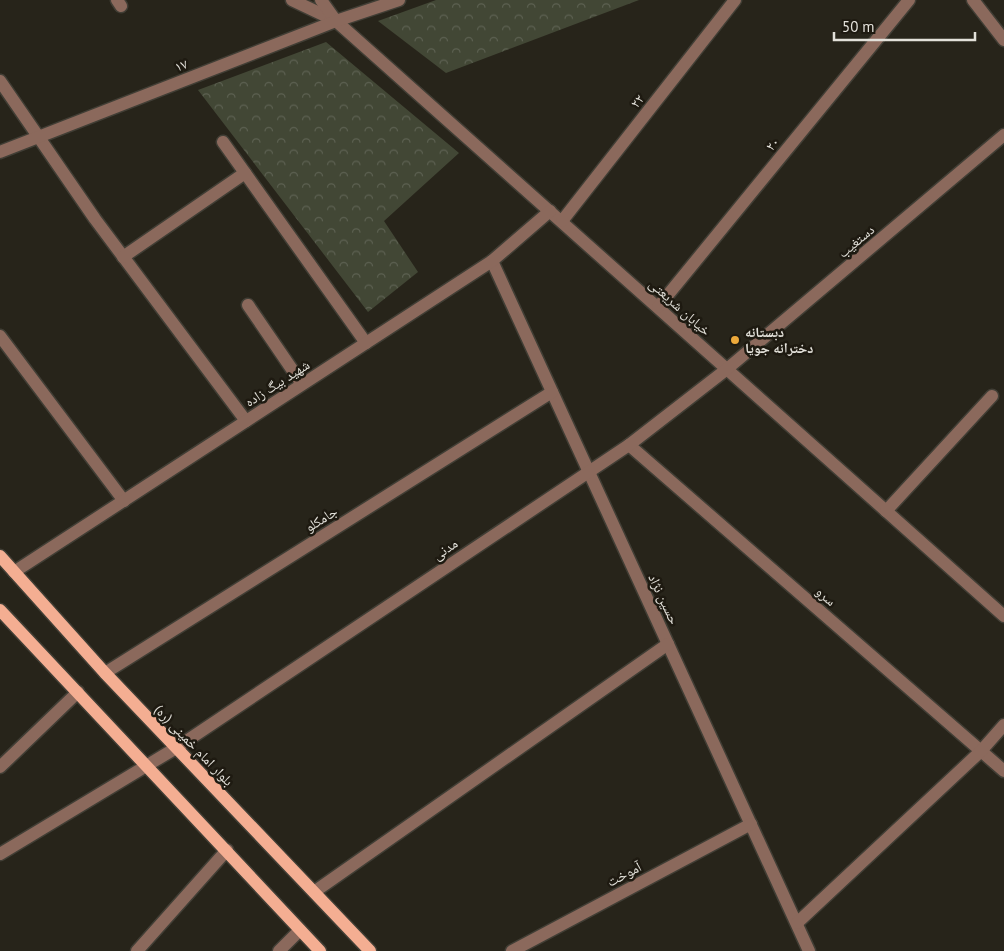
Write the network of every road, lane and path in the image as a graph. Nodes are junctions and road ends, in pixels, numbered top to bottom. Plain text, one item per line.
1 (292, 0) edge
2 (321, 0) edge
3 (399, 0) edge
4 (735, 0) edge
5 (909, 0) edge
6 (973, 0) edge
7 (336, 21) junction
8 (1004, 40) edge
9 (0, 81) edge
10 (1004, 135) edge
11 (37, 138) junction
12 (223, 142) dead end
13 (0, 152) edge
14 (245, 173) junction
15 (550, 211) junction
16 (562, 221) junction
17 (123, 258) junction
18 (492, 261) junction
19 (248, 305) dead end
20 (658, 307) junction
21 (0, 336) edge
22 (366, 343) junction
23 (727, 369) junction
24 (302, 384) junction
25 (552, 392) junction
26 (992, 396) dead end
27 (246, 421) junction
28 (629, 445) junction
29 (589, 471) junction
30 (124, 501) junction
31 (886, 510) junction
32 (0, 556) edge
33 (14, 572) junction
34 (0, 610) edge
35 (1004, 616) edge
36 (668, 644) junction
37 (105, 673) junction
38 (78, 692) junction
39 (1004, 725) edge
40 (176, 748) junction
41 (981, 751) junction
42 (148, 765) junction
43 (0, 767) edge
44 (1004, 771) edge
45 (751, 824) junction
46 (226, 850) junction
47 (0, 854) edge
48 (314, 892) junction
49 (796, 923) junction
50 (300, 930) junction
51 (137, 951) edge
52 (279, 951) edge
53 (320, 951) edge
54 (370, 951) edge
55 (512, 951) edge
56 (809, 951) edge

1 - 7 street, خیابان شریعتی
2 - 7 street, خیابان شریعتی
3 - 7 street, ۱۷
4 - 16 street, ۲۲
5 - 20 street, ۲۰
6 - 8 street
7 - 11 street, ۱۷
7 - 15 street, خیابان شریعتی
9 - 11 street
10 - 23 street, دستغیب
11 - 13 street, ۱۷
11 - 17 street
12 - 14 street
14 - 17 street
14 - 22 street
15 - 16 street, خیابان شریعتی
15 - 18 street, شهید بیگ زاده
16 - 20 street, خیابان شریعتی
17 - 27 street
18 - 22 street, شهید بیگ زاده
18 - 25 street, حسین نژاد
19 - 24 street
20 - 23 street, خیابان شریعتی
21 - 30 street
22 - 24 street, شهید بیگ زاده
23 - 28 street, مدنی
23 - 31 street, خیابان شریعتی
24 - 27 street, شهید بیگ زاده
25 - 29 street, حسین نژاد
25 - 37 street, جامکلو
26 - 31 street
27 - 30 street, شهید بیگ زاده
28 - 29 street, مدنی
28 - 41 street, سرو
29 - 36 street, حسین نژاد
29 - 40 street, مدنی
30 - 33 street, شهید بیگ زاده
31 - 35 street, خیابان شریعتی
32 - 33 main road, بلوار امام خمینی (ره)
33 - 37 main road, بلوار امام خمینی (ره)
34 - 38 main road
36 - 45 street, حسین نژاد
36 - 48 street
37 - 40 main road, بلوار امام خمینی (ره)
38 - 42 main road
38 - 43 street
39 - 41 street
40 - 42 street, مدنی
40 - 48 main road, بلوار امام خمینی (ره)
41 - 44 street, سرو
41 - 49 street
42 - 46 main road
42 - 47 street, مدنی
45 - 49 street, حسین نژاد
45 - 55 street, آموخت
46 - 50 main road
46 - 51 street
48 - 54 main road, بلوار امام خمینی (ره)
49 - 56 street, حسین نژاد
50 - 52 street
50 - 53 main road

